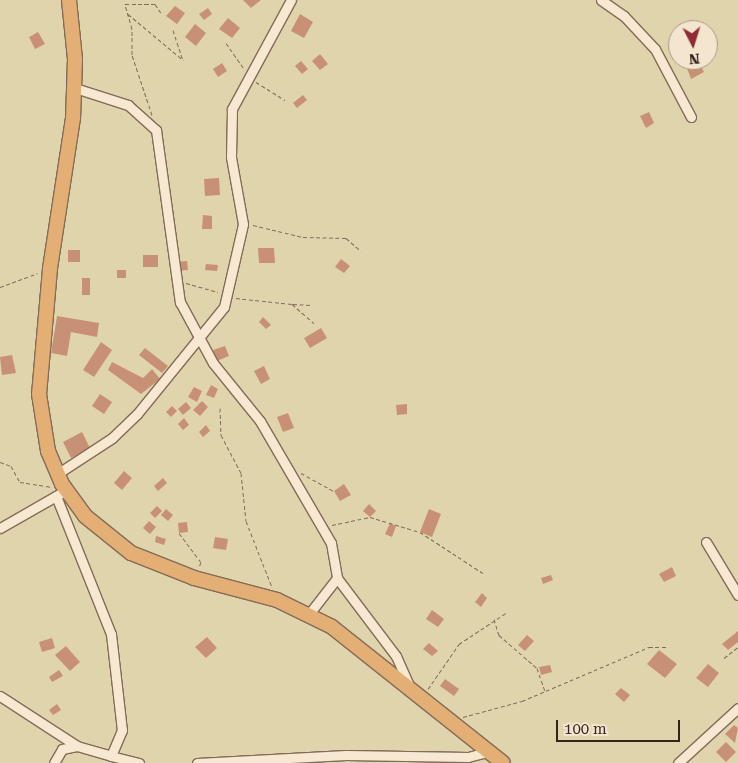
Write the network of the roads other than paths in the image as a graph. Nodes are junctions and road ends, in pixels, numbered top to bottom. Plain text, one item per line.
1 (69, 0) edge
2 (77, 0) edge
3 (291, 0) edge
4 (601, 0) edge
5 (74, 19) junction
6 (75, 88) junction
7 (690, 117) dead end
8 (202, 338) junction
9 (61, 486) junction
10 (0, 528) edge
11 (706, 542) dead end
12 (337, 578) junction
13 (738, 594) edge
14 (309, 614) junction
15 (0, 696) edge
16 (416, 696) junction
17 (738, 708) edge
18 (78, 746) junction
19 (487, 752) junction
20 (111, 756) junction
21 (276, 760) edge
22 (54, 763) edge
23 (139, 763) edge
24 (197, 763) edge
25 (503, 763) edge
26 (678, 763) edge

1 - 5 highway
2 - 5 highway
3 - 8 street
4 - 7 street
5 - 6 highway
6 - 8 street
6 - 9 highway
8 - 9 street
8 - 12 street
9 - 10 street
9 - 14 highway
9 - 20 street
11 - 13 street
12 - 14 street
12 - 16 street
14 - 16 highway
15 - 18 street
16 - 19 highway
17 - 26 street
18 - 20 street
18 - 22 street
19 - 21 street
19 - 25 highway
20 - 23 street
21 - 24 street

